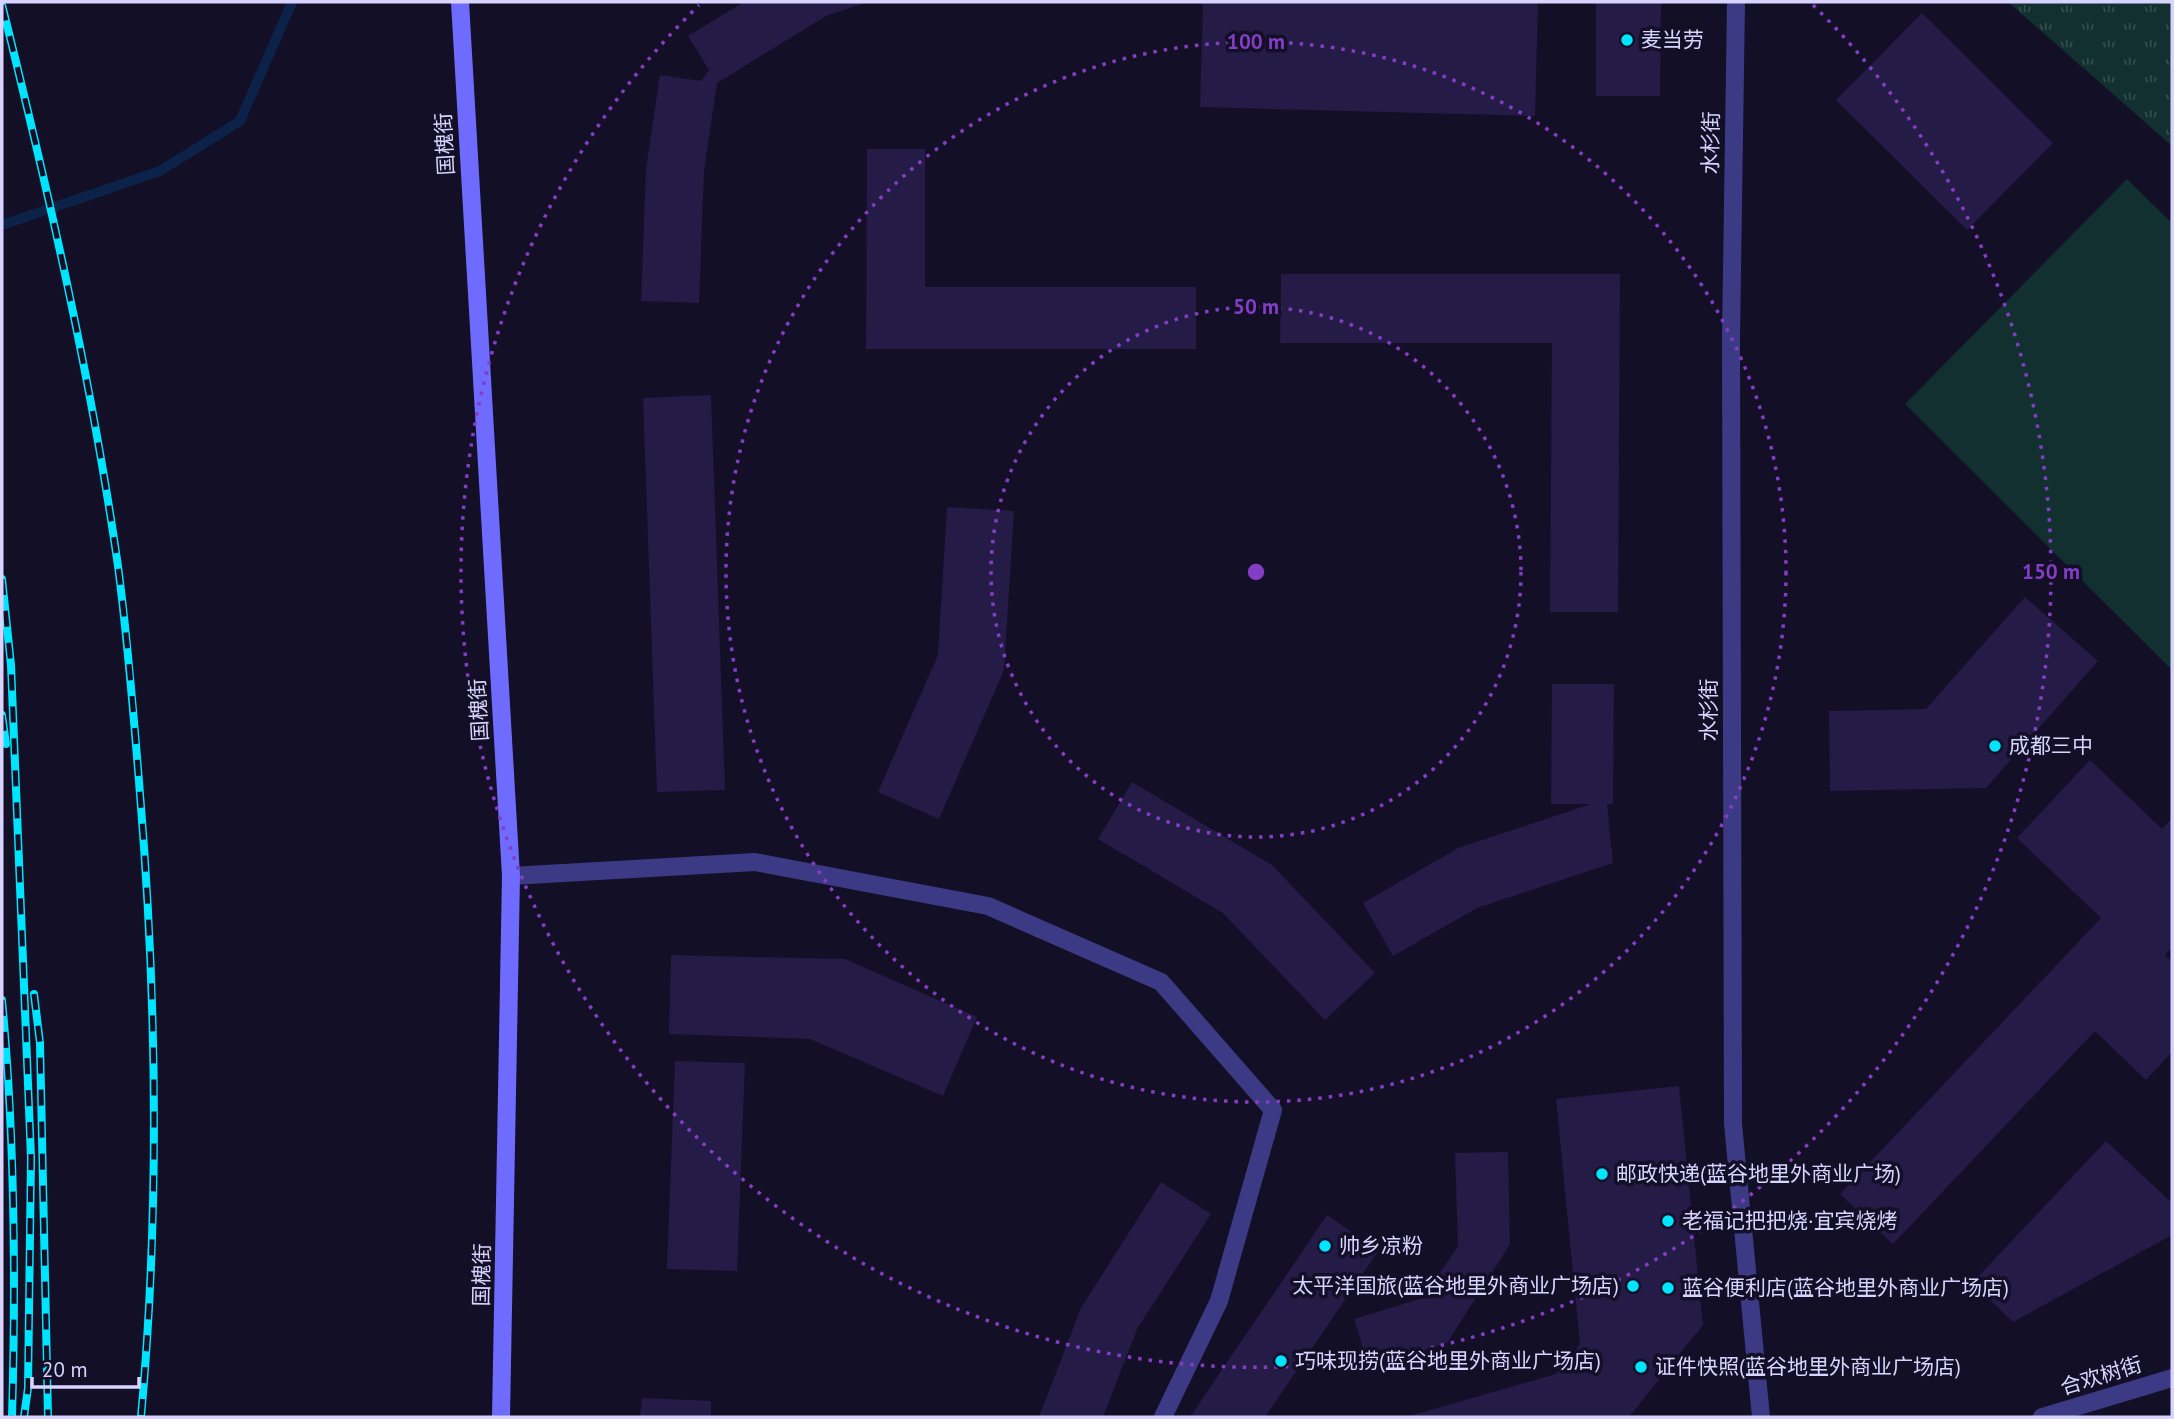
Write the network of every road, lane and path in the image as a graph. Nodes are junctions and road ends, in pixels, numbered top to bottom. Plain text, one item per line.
1 (460, 2) edge
2 (1736, 2) edge
3 (511, 876) junction
4 (2172, 1378) edge
5 (501, 1417) edge
6 (1163, 1417) edge
7 (1761, 1417) edge
8 (2042, 1417) edge

1 - 3 street, 国槐街
2 - 7 street, 水杉街
3 - 5 street, 国槐街
3 - 6 street
4 - 8 street, 合欢树街

